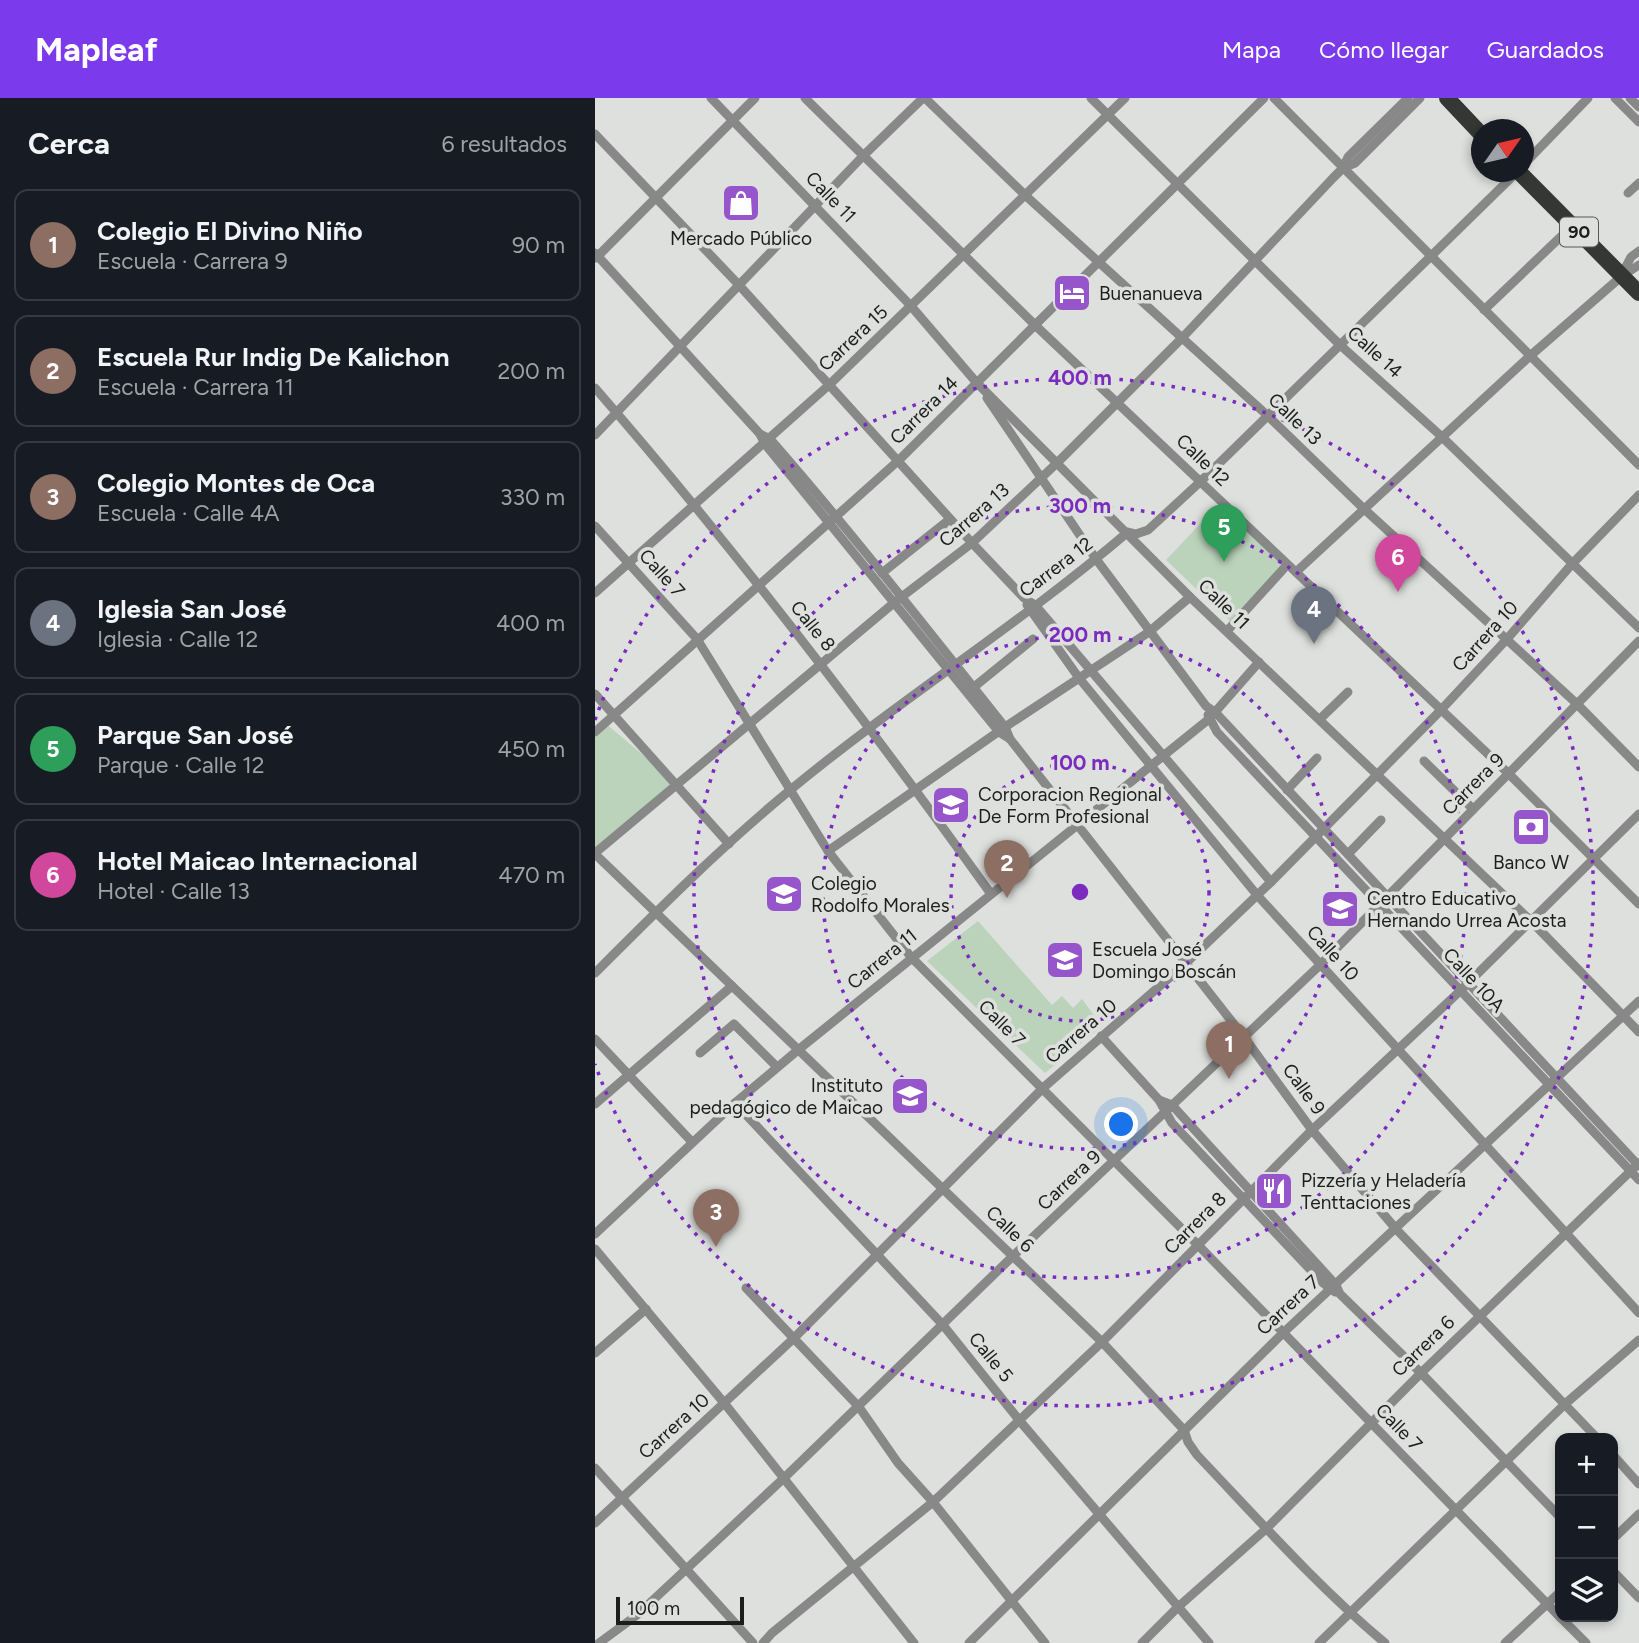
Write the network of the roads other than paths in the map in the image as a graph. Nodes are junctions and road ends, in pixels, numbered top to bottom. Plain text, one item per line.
1 (711, 98) edge
2 (755, 98) edge
3 (805, 98) edge
4 (924, 98) edge
5 (1091, 98) edge
6 (1125, 98) edge
7 (1264, 98) edge
8 (1274, 98) edge
9 (1408, 98) edge
10 (1420, 98) edge
11 (1447, 98) edge
12 (1588, 98) edge
13 (1615, 98) edge
14 (1630, 98) edge
15 (1639, 107) edge
16 (1108, 115) junction
17 (732, 121) junction
18 (1639, 122) edge
19 (1471, 123) edge
20 (595, 134) edge
21 (1534, 155) edge
22 (863, 156) junction
23 (1343, 168) junction
24 (1508, 182) edge
25 (1528, 182) edge
26 (1639, 183) edge
27 (1178, 185) junction
28 (1628, 193) dead end
29 (1026, 196) junction
30 (657, 198) junction
31 (814, 206) junction
32 (1573, 226) junction
33 (1639, 251) edge
34 (1432, 254) junction
35 (964, 255) junction
36 (596, 256) edge
37 (1098, 261) junction
38 (1255, 261) junction
39 (1639, 265) edge
40 (1622, 276) junction
41 (739, 285) junction
42 (1639, 293) edge
43 (911, 306) junction
44 (1484, 310) junction
45 (1036, 326) junction
46 (1182, 338) junction
47 (681, 344) junction
48 (1339, 344) junction
49 (1529, 356) junction
50 (977, 382) junction
51 (829, 385) junction
52 (595, 388) edge
53 (1117, 403) junction
54 (616, 413) junction
55 (1268, 416) junction
56 (595, 435) edge
57 (1441, 436) junction
58 (767, 441) junction
59 (899, 460) junction
60 (1058, 463) junction
61 (1639, 465) edge
62 (1042, 478) junction
63 (1201, 482) junction
64 (1639, 495) edge
65 (695, 505) junction
66 (1363, 508) junction
67 (833, 519) junction
68 (950, 519) junction
69 (595, 526) edge
70 (1128, 532) junction
71 (972, 543) junction
72 (1096, 559) junction
73 (629, 562) junction
74 (1572, 564) junction
75 (1287, 565) junction
76 (1296, 572) junction
77 (882, 573) junction
78 (758, 585) junction
79 (595, 593) edge
80 (1190, 597) junction
81 (898, 600) junction
82 (1032, 607) junction
83 (1639, 628) edge
84 (1227, 631) junction
85 (1149, 632) junction
86 (697, 639) junction
87 (1033, 639) dead end
88 (1507, 639) junction
89 (1639, 641) edge
90 (1259, 662) junction
91 (822, 664) junction
92 (952, 666) junction
93 (1091, 670) junction
94 (1079, 677) junction
95 (974, 687) junction
96 (1348, 692) dead end
97 (595, 694) edge
98 (1576, 703) junction
99 (1440, 710) junction
100 (615, 715) junction
101 (1212, 716) junction
102 (1320, 719) junction
103 (750, 723) junction
104 (871, 729) junction
105 (1002, 730) junction
106 (595, 732) edge
107 (1164, 755) junction
108 (1317, 758) dead end
109 (1424, 761) dead end
110 (1150, 766) junction
111 (1639, 767) edge
112 (1508, 774) junction
113 (1375, 775) junction
114 (676, 783) junction
115 (916, 789) junction
116 (790, 790) junction
117 (1287, 790) junction
118 (1473, 809) junction
119 (1639, 814) edge
120 (1381, 820) dead end
121 (1076, 824) junction
122 (1324, 829) junction
123 (1316, 838) junction
124 (1444, 838) junction
125 (729, 844) junction
126 (828, 851) junction
127 (595, 853) edge
128 (1348, 854) junction
129 (1593, 860) junction
130 (1271, 882) junction
131 (992, 894) junction
132 (1257, 895) junction
133 (1389, 898) junction
134 (1639, 904) edge
135 (1380, 906) junction
136 (656, 911) junction
137 (1531, 921) junction
138 (911, 957) junction
139 (1185, 964) junction
140 (1320, 965) junction
141 (595, 973) edge
142 (1469, 982) junction
143 (732, 986) junction
144 (1460, 991) junction
145 (1639, 1001) edge
146 (1623, 1017) junction
147 (1639, 1032) edge
148 (1101, 1036) junction
149 (1244, 1037) junction
150 (595, 1040) edge
151 (1398, 1049) junction
152 (798, 1050) junction
153 (700, 1053) dead end
154 (777, 1067) junction
155 (629, 1074) junction
156 (1554, 1082) junction
157 (1043, 1088) junction
158 (735, 1103) junction
159 (595, 1104) edge
160 (1168, 1109) junction
161 (1313, 1130) junction
162 (692, 1142) junction
163 (1487, 1144) junction
164 (1115, 1161) junction
165 (1637, 1166) edge
166 (1639, 1180) edge
167 (943, 1189) junction
168 (1247, 1196) junction
169 (1396, 1229) junction
170 (1567, 1233) junction
171 (595, 1234) edge
172 (1197, 1244) junction
173 (595, 1249) edge
174 (878, 1256) junction
175 (1013, 1256) junction
176 (745, 1288) dead end
177 (1335, 1289) junction
178 (646, 1309) junction
179 (1639, 1313) edge
180 (1480, 1316) junction
181 (943, 1325) junction
182 (1283, 1333) junction
183 (793, 1339) junction
184 (1639, 1340) edge
185 (1102, 1342) junction
186 (595, 1353) edge
187 (1421, 1373) junction
188 (725, 1404) junction
189 (1565, 1404) junction
190 (859, 1407) junction
191 (1019, 1420) junction
192 (1370, 1422) junction
193 (1184, 1430) junction
194 (1592, 1433) edge
195 (1506, 1461) junction
196 (1618, 1461) edge
197 (595, 1468) edge
198 (784, 1478) junction
199 (1639, 1484) edge
200 (622, 1496) junction
201 (933, 1502) junction
202 (1455, 1510) junction
203 (1555, 1512) edge
204 (1639, 1514) edge
205 (1099, 1515) junction
206 (595, 1523) edge
207 (1266, 1529) junction
208 (1618, 1534) edge
209 (853, 1566) junction
210 (686, 1568) junction
211 (1618, 1576) edge
212 (1555, 1597) edge
213 (1639, 1598) edge
214 (1011, 1600) junction
215 (1548, 1604) junction
216 (1178, 1607) junction
217 (1555, 1612) edge
218 (1349, 1613) junction
219 (1565, 1622) edge
220 (599, 1643) edge
221 (753, 1643) edge
222 (763, 1643) edge
223 (914, 1643) edge
224 (969, 1643) edge
225 (1045, 1643) edge
226 (1142, 1643) edge
227 (1209, 1643) edge
228 (1319, 1643) edge
229 (1385, 1643) edge
230 (1505, 1643) edge
231 (1586, 1643) edge

1 - 17 street, Calle 11
2 - 17 street
3 - 22 street, Calle 12
4 - 22 street
4 - 29 street, Calle 13
5 - 16 street, Calle 14
6 - 16 street, Carrera 15
7 - 27 street, Carrera 14
8 - 23 street
9 - 23 street, Carrera 13
10 - 23 street, Carrera 13
11 - 19 highway
12 - 21 street
13 - 18 street
14 - 15 street
16 - 27 street, Calle 14
16 - 29 street, Carrera 15
17 - 30 street
17 - 31 street, Calle 11
20 - 30 street, Calle 10
22 - 31 street
22 - 35 street, Calle 12
23 - 34 street
23 - 38 street, Carrera 13
24 - 34 street, Carrera 12
25 - 32 highway, 90
26 - 28 street
27 - 37 street, Carrera 14
27 - 38 street, Calle 14
29 - 35 street, Carrera 15
29 - 37 street, Calle 13
30 - 36 street
30 - 41 street, Calle 10
31 - 41 street
31 - 43 street, Calle 11
32 - 40 highway, 90
32 - 44 street
33 - 40 street
34 - 44 street
34 - 48 street, Carrera 12
35 - 43 street, Carrera 15
35 - 45 street, Calle 12
36 - 47 street, Calle 9
37 - 45 street, Carrera 14
37 - 46 street, Calle 13
38 - 46 street, Carrera 13
38 - 48 street, Calle 14
39 - 40 street
40 - 42 highway, 90
40 - 49 street
41 - 47 street
41 - 51 street, Calle 10
43 - 50 street, Calle 11
43 - 51 street, Carrera 15
44 - 49 street
45 - 50 street, Carrera 14
45 - 53 street, Calle 12
46 - 53 street, Carrera 13
46 - 55 street, Calle 13
47 - 54 street
47 - 58 street, Calle 9
48 - 55 street, Carrera 12
48 - 57 street, Calle 14
49 - 57 street
49 - 61 street
50 - 59 street, Carrera 14
50 - 60 street, Calle 11
50 - 62 street, Calle 10A
51 - 58 street, Carrera 15
51 - 59 street, Calle 10
52 - 54 street, Calle 8
53 - 60 street, Carrera 13
53 - 63 street, Calle 12
54 - 56 street
54 - 65 street, Calle 8
55 - 63 street, Carrera 12
55 - 66 street, Calle 13
57 - 66 street
57 - 74 street, Calle 14
58 - 65 street, Carrera 15
58 - 67 street, Calle 9
59 - 67 street, Carrera 14
59 - 68 street, Calle 10
60 - 62 street, Carrera 13
60 - 70 street, Calle 11
62 - 71 street, Carrera 13
62 - 72 street, Calle 10A
63 - 70 street, Carrera 12
63 - 75 street, Calle 12
64 - 74 street, Carrera 10
65 - 73 street, Carrera 15
65 - 78 street, Calle 8
66 - 76 street
66 - 88 street, Calle 13
67 - 77 street, Calle 9
67 - 78 street, Carrera 14
67 - 81 street, Calle 9
68 - 71 street, Calle 10
68 - 77 street
69 - 73 street, Calle 7
70 - 72 street, Carrera 12
70 - 80 street, Calle 11
71 - 81 street, Carrera 13
71 - 82 street, Calle 10
72 - 82 street, Carrera 12
72 - 85 street, Calle 10A
73 - 79 street, Carrera 15
73 - 86 street, Calle 7
74 - 83 street, Calle 14
74 - 88 street, Carrera 10
75 - 76 street, Calle 12
75 - 84 street
76 - 99 street, Calle 12
77 - 81 street, Calle 9
78 - 86 street, Carrera 14
78 - 91 street, Calle 8
80 - 84 street, Calle 11
80 - 85 street
81 - 91 street, Carrera 13
81 - 92 street, Calle 9
82 - 92 street, Carrera 12
82 - 93 street
82 - 94 street, Calle 10
84 - 90 street, Calle 11
85 - 93 street
85 - 101 street, Calle 10A
86 - 100 street, Carrera 14
86 - 103 street, Calle 7
87 - 95 street
88 - 98 street, Calle 13
88 - 99 street, Carrera 10
89 - 98 street, Carrera 9
90 - 101 street, Carrera 11
90 - 102 street, Calle 11
91 - 103 street, Carrera 13
91 - 104 street, Calle 8
92 - 95 street, Calle 9
92 - 104 street, Carrera 12
92 - 105 street, Calle 9
93 - 94 street
93 - 107 street
94 - 105 street
94 - 110 street, Calle 10
95 - 105 street, Calle 9
96 - 102 street
97 - 100 street
98 - 111 street, Calle 13
98 - 112 street, Carrera 9
99 - 112 street, Calle 12
99 - 113 street, Carrera 10
100 - 106 street, Carrera 14
100 - 114 street
101 - 107 street, Carrera 11
101 - 117 street, Calle 10A
101 - 123 street, Calle 10A
102 - 113 street, Calle 11
103 - 114 street, Carrera 13
103 - 116 street, Calle 7
104 - 115 street, Calle 8
104 - 116 street, Carrera 12
105 - 115 street
105 - 121 street, Calle 9
107 - 110 street, Carrera 11
107 - 130 street
108 - 117 street
109 - 118 street
110 - 121 street, Carrera 11
110 - 132 street, Calle 10
112 - 118 street, Carrera 9
112 - 129 street, Calle 12
113 - 122 street, Carrera 10
113 - 124 street, Calle 11
114 - 125 street
114 - 127 street, Carrera 13
115 - 126 street
115 - 131 street, Calle 8
116 - 125 street, Carrera 12
116 - 126 street, Calle 7
117 - 122 street, Calle 10A
118 - 124 street, Carrera 9
119 - 129 street, Carrera 8
120 - 128 street
121 - 131 street, Carrera 11
121 - 139 street, Calle 9
122 - 123 street, Carrera 10
122 - 128 street, Calle 10A
123 - 130 street, Carrera 10
123 - 135 street, Calle 10A
124 - 133 street, Carrera 9
124 - 137 street, Calle 11
125 - 136 street, Carrera 12
126 - 138 street, Calle 7
127 - 136 street, Calle 6
128 - 133 street, Calle 10A
129 - 134 street, Calle 12
129 - 137 street, Carrera 8
130 - 132 street, Carrera 10
131 - 138 street, Carrera 11
132 - 139 street, Carrera 10
132 - 140 street, Calle 10
133 - 135 street, Carrera 9
133 - 142 street, Calle 10A
135 - 140 street, Carrera 9
135 - 144 street, Calle 10A
136 - 141 street, Carrera 12
136 - 143 street, Calle 6
137 - 142 street, Carrera 8
137 - 146 street, Calle 11
138 - 152 street, Carrera 11
138 - 157 street, Calle 7
139 - 148 street, Carrera 10
139 - 149 street, Calle 9
140 - 149 street, Carrera 9
140 - 151 street, Calle 10
142 - 144 street, Carrera 8
142 - 156 street, Calle 10A
143 - 152 street, Calle 6
143 - 155 street
144 - 151 street, Carrera 8
144 - 156 street, Calle 10A
145 - 146 street, Carrera 7
146 - 147 street, Calle 11
146 - 156 street, Carrera 7
148 - 157 street, Carrera 10
148 - 160 street
149 - 160 street, Carrera 9
149 - 161 street, Calle 9
150 - 155 street
151 - 161 street, Carrera 8
151 - 163 street, Calle 10
152 - 154 street, Carrera 11
152 - 167 street, Calle 6
153 - 154 street
154 - 158 street, Carrera 11
155 - 159 street
155 - 162 street
156 - 163 street, Carrera 7
156 - 165 street, Calle 10A
157 - 164 street, Calle 7
157 - 167 street, Carrera 10
158 - 162 street, Carrera 11
158 - 174 street, Calle 5
160 - 164 street, Carrera 9
160 - 168 street
161 - 168 street, Carrera 8
161 - 169 street, Calle 9
162 - 171 street, Carrera 11
163 - 169 street, Carrera 7
163 - 170 street, Calle 10
164 - 172 street, Calle 7
164 - 175 street, Carrera 9
165 - 166 street, Calle 10A
165 - 170 street, Carrera 6
167 - 174 street, Carrera 10
167 - 175 street, Calle 6
168 - 172 street, Carrera 8
168 - 177 street
169 - 177 street, Carrera 7
169 - 180 street, Calle 9
170 - 179 street, Calle 10
170 - 180 street, Carrera 6
172 - 182 street, Calle 7
172 - 185 street, Carrera 8
173 - 178 street
174 - 181 street, Calle 5
174 - 183 street, Carrera 10
175 - 181 street, Carrera 9
175 - 185 street, Calle 6
176 - 183 street
177 - 182 street, Carrera 7
177 - 187 street
178 - 186 street
178 - 188 street
180 - 187 street, Carrera 6
180 - 189 street, Calle 9
181 - 190 street, Carrera 9
181 - 191 street, Calle 5
182 - 192 street, Calle 7
182 - 193 street, Carrera 7
183 - 188 street, Carrera 10
183 - 190 street
184 - 189 street
185 - 191 street, Carrera 8
185 - 193 street, Calle 6
187 - 192 street, Carrera 6
187 - 195 street
188 - 198 street
188 - 200 street, Carrera 10
189 - 194 street, Calle 9
189 - 195 street
190 - 198 street, Carrera 9
190 - 201 street
191 - 201 street, Carrera 8
191 - 205 street, Calle 5
192 - 202 street, Calle 7
192 - 207 street, Carrera 6
193 - 205 street, Carrera 7
193 - 207 street, Calle 6
195 - 202 street
195 - 203 street
196 - 199 street
197 - 200 street
198 - 209 street
198 - 210 street, Carrera 9
200 - 206 street, Carrera 10
200 - 210 street
201 - 209 street, Carrera 8
201 - 214 street
202 - 215 street, Calle 7
202 - 218 street
204 - 208 street
205 - 214 street, Carrera 7
205 - 216 street, Calle 5
207 - 216 street, Carrera 6
207 - 218 street, Calle 6
209 - 222 street, Carrera 8
209 - 223 street
210 - 220 street, Carrera 9
210 - 221 street
211 - 213 street
212 - 215 street
214 - 224 street, Carrera 7
214 - 225 street
215 - 217 street, Calle 7
215 - 230 street
216 - 226 street, Carrera 6
216 - 227 street, Calle 5
218 - 228 street
218 - 229 street, Calle 6
219 - 231 street, Calle 7

